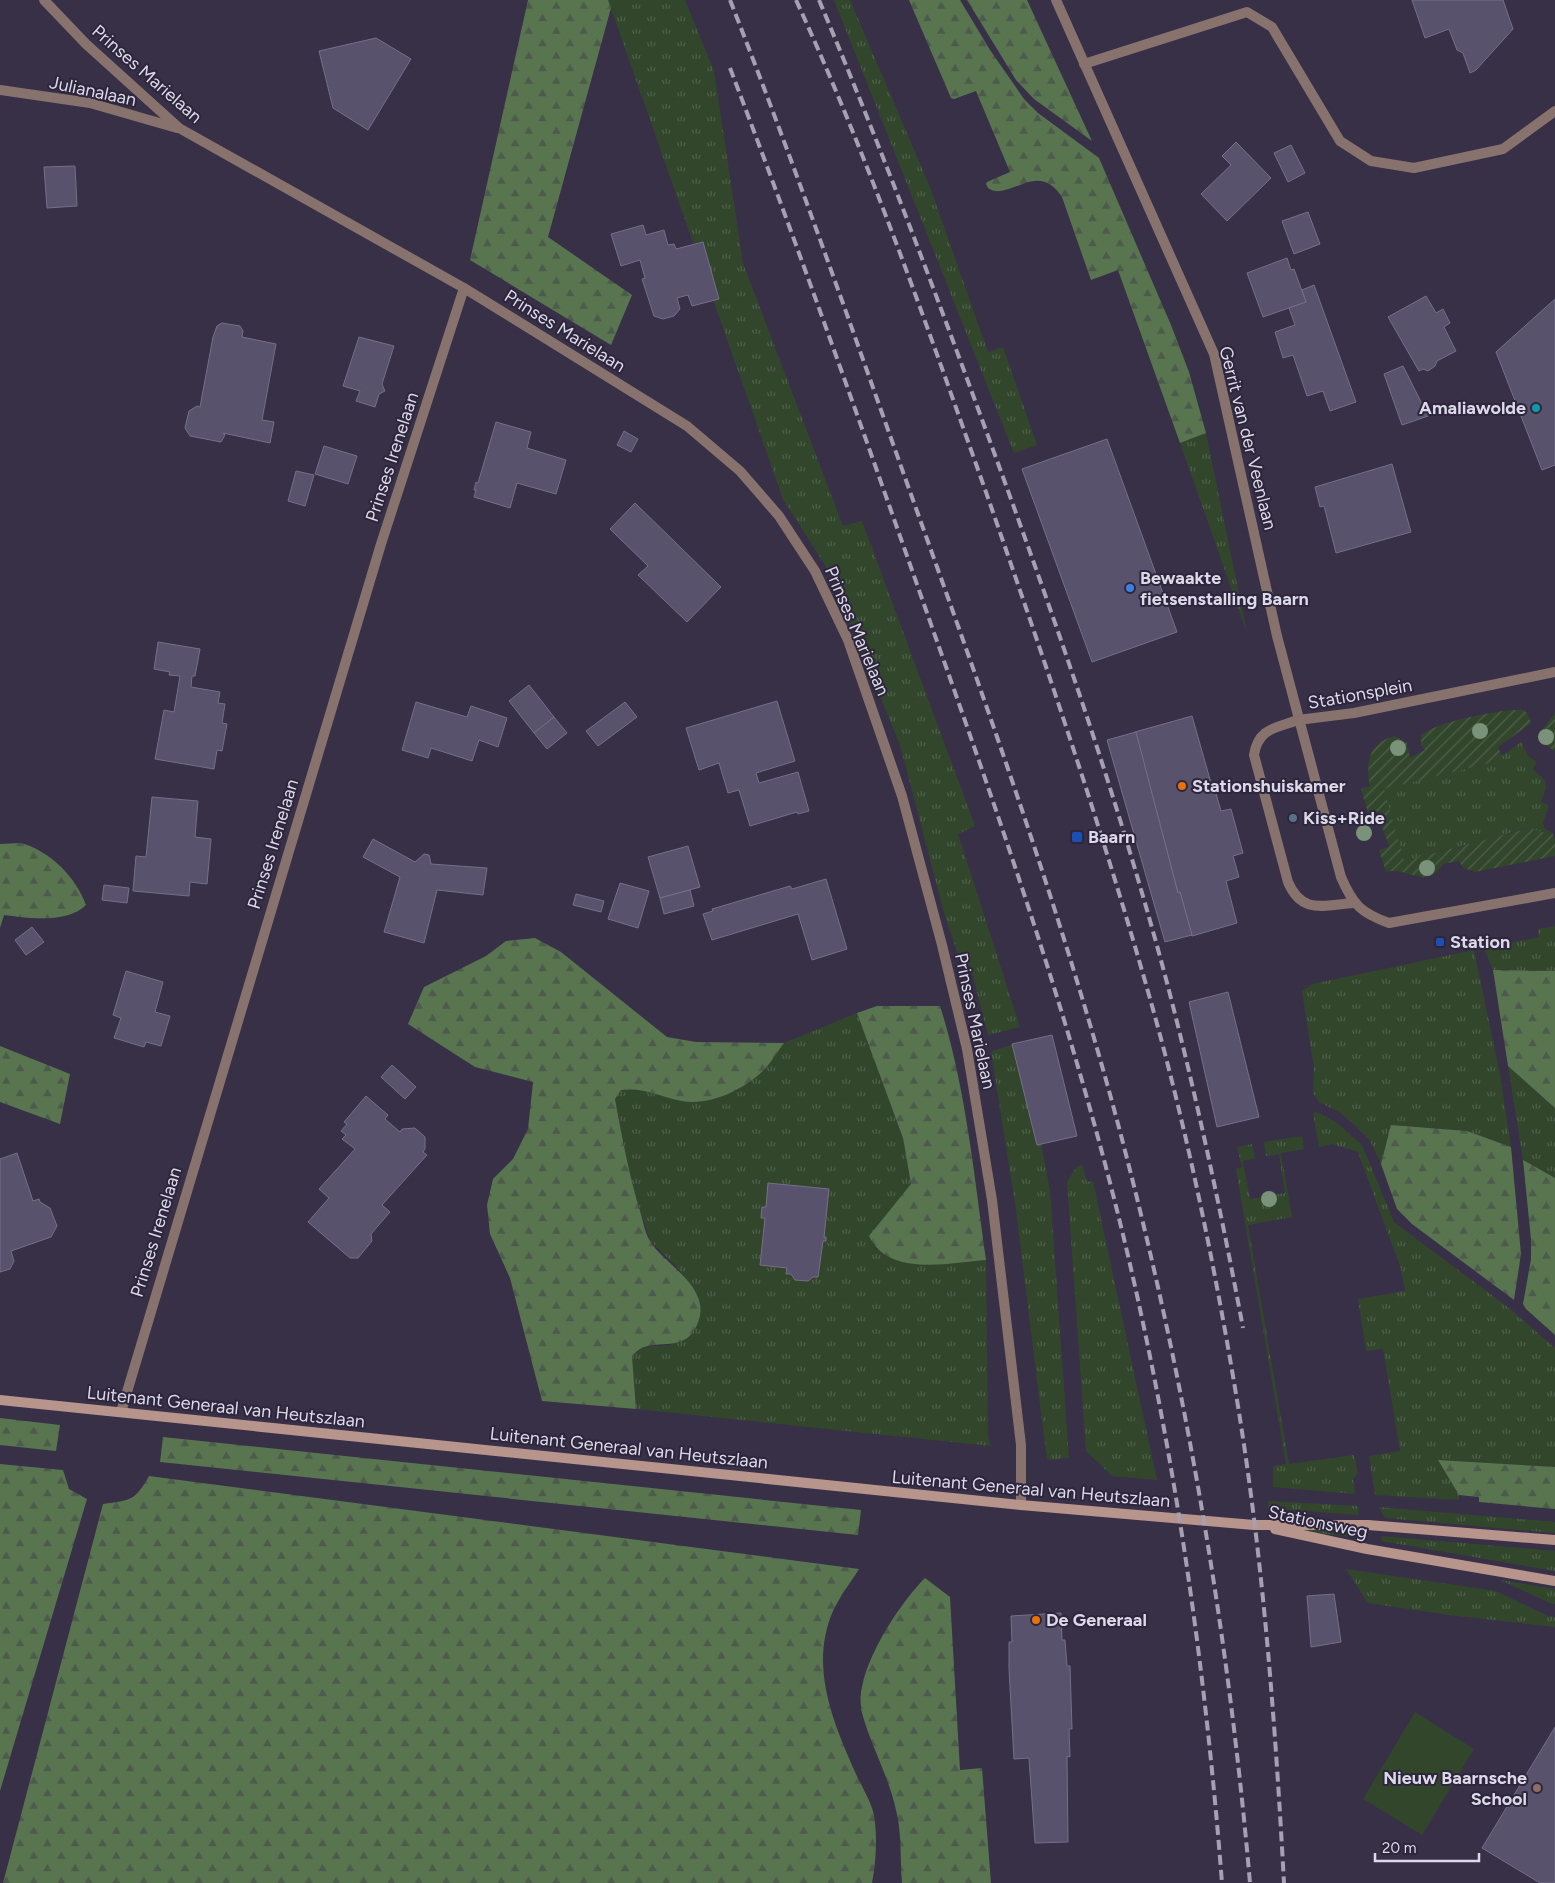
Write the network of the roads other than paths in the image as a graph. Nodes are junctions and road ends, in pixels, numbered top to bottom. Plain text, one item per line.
1 (44, 0) edge
2 (1056, 0) edge
3 (1084, 64) junction
4 (0, 90) edge
5 (1555, 111) edge
6 (179, 128) junction
7 (464, 288) junction
8 (1555, 672) edge
9 (1298, 720) junction
10 (1555, 893) edge
11 (1354, 903) junction
12 (0, 1400) edge
13 (121, 1412) junction
14 (1021, 1506) junction
15 (1254, 1525) junction
16 (1555, 1540) edge
17 (1555, 1580) edge

1 - 6 street, Prinses Marielaan
2 - 3 street, Gerrit van der Veenlaan
3 - 5 street
3 - 9 street, Gerrit van der Veenlaan
4 - 6 street, Julianalaan
6 - 7 street, Prinses Marielaan
7 - 13 street, Prinses Irenelaan
7 - 14 street, Prinses Marielaan
8 - 9 street, Stationsplein
9 - 11 street, Stationsplein
9 - 11 street
10 - 11 street, Stationsplein
12 - 13 main road, Luitenant Generaal van Heutszlaan
13 - 14 main road, Luitenant Generaal van Heutszlaan
14 - 15 main road, Luitenant Generaal van Heutszlaan
15 - 16 main road, Stationsweg
15 - 17 main road, Stationsweg

